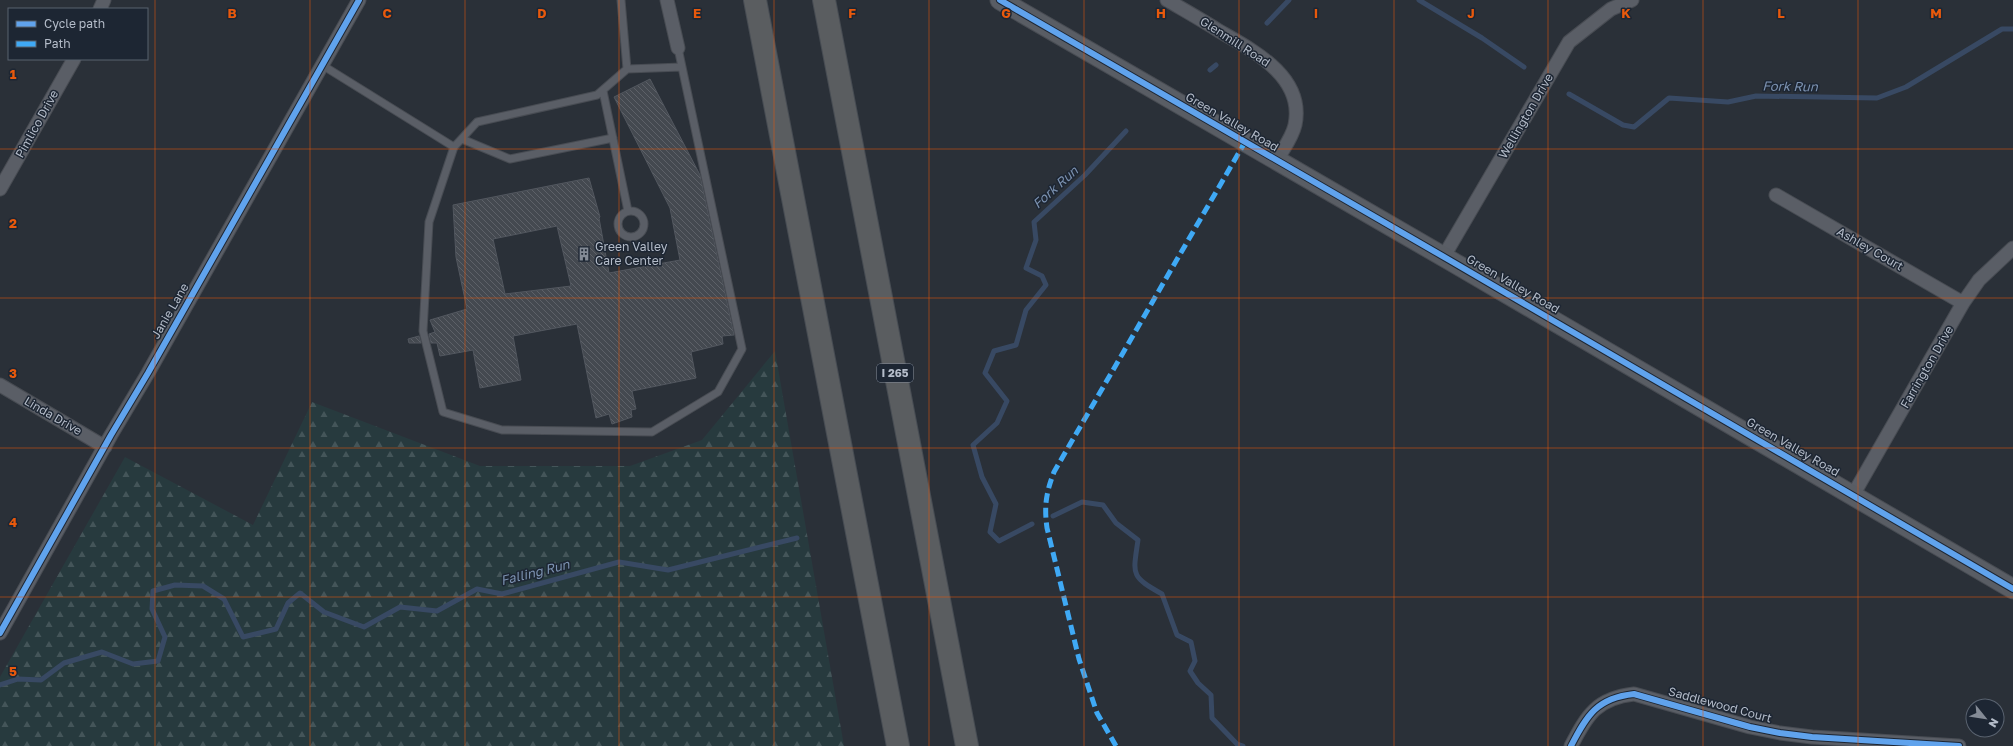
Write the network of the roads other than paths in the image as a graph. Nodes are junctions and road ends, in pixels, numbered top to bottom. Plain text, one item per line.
1 (359, 0) edge
2 (621, 0) edge
3 (667, 0) edge
4 (755, 0) edge
5 (824, 0) edge
6 (1000, 0) edge
7 (1167, 0) edge
8 (1632, 0) edge
9 (678, 48) joint
10 (73, 60) edge
11 (322, 65) junction
12 (682, 67) junction
13 (627, 70) junction
14 (603, 90) junction
15 (613, 138) junction
16 (462, 139) junction
17 (454, 148) junction
18 (1277, 160) junction
19 (0, 190) edge
20 (1776, 196) dead end
21 (628, 211) dead end
22 (2013, 248) edge
23 (1444, 256) junction
24 (1963, 303) junction
25 (0, 385) edge
26 (105, 446) junction
27 (1853, 495) junction
28 (2013, 589) edge
29 (0, 633) edge
30 (1811, 742) edge
31 (898, 746) edge
32 (967, 746) edge
33 (1571, 746) edge
34 (1959, 746) edge

1 - 11 street, Janie Lane
2 - 13 lane
3 - 9 street
4 - 31 highway
5 - 32 highway, I 265
6 - 18 street, Green Valley Road
7 - 18 street, Glenmill Road
8 - 23 street, Wellington Drive
9 - 12 lane
10 - 19 street, Pimlico Drive
11 - 17 lane
11 - 26 street, Janie Lane
12 - 13 lane
12 - 17 lane
13 - 14 lane
14 - 15 lane
14 - 16 lane
15 - 16 lane
15 - 21 lane
16 - 17 lane
18 - 23 street, Green Valley Road
20 - 24 street, Ashley Court
22 - 24 street, Farrington Drive
23 - 27 street, Green Valley Road
24 - 27 street, Farrington Drive
25 - 26 street, Linda Drive
26 - 29 street, Janie Lane
27 - 28 street, Green Valley Road
30 - 33 street, Saddlewood Court
30 - 34 street, Saddlewood Court

